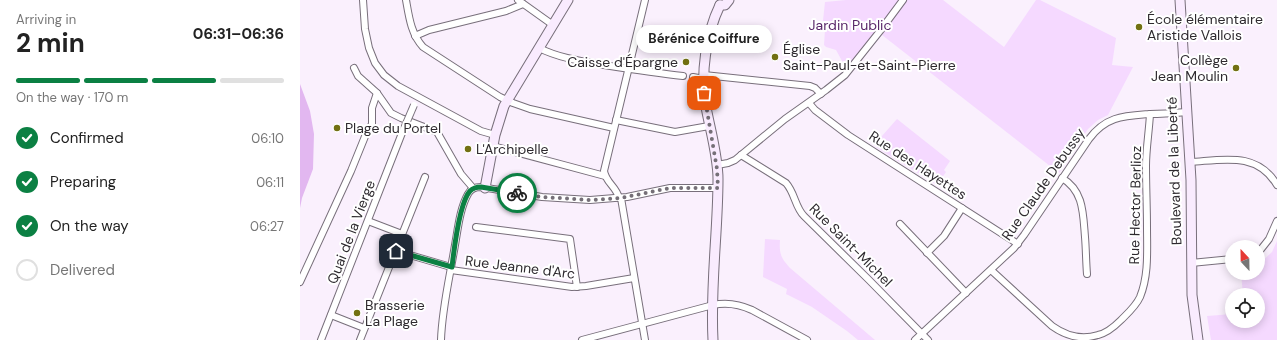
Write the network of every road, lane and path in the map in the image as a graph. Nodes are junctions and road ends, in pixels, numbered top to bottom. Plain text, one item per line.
1 (363, 0) edge
2 (406, 0) edge
3 (568, 0) edge
4 (645, 0) edge
5 (730, 0) edge
6 (903, 0) edge
7 (1180, 0) edge
8 (520, 2) edge
9 (718, 3) edge
10 (553, 25) junction
11 (415, 36) junction
12 (539, 48) junction
13 (354, 68) dead end
14 (628, 69) junction
15 (683, 76) dead end
16 (693, 77) dead end
17 (704, 77) junction
18 (377, 93) junction
19 (821, 94) junction
20 (418, 97) junction
21 (507, 100) junction
22 (809, 103) junction
23 (1187, 112) junction
24 (1150, 114) junction
25 (616, 120) junction
26 (709, 126) junction
27 (614, 128) junction
28 (495, 135) junction
29 (493, 146) junction
30 (741, 155) junction
31 (1190, 162) junction
32 (717, 165) junction
33 (605, 176) junction
34 (425, 177) dead end
35 (1062, 178) junction
36 (1277, 185) edge
37 (473, 188) junction
38 (485, 188) junction
39 (718, 188) junction
40 (620, 198) junction
41 (962, 208) junction
42 (368, 221) junction
43 (1277, 221) edge
44 (900, 224) dead end
45 (476, 227) dead end
46 (402, 234) junction
47 (1018, 244) junction
48 (1265, 244) edge
49 (396, 251) junction
50 (927, 253) junction
51 (1225, 260) edge
52 (1191, 263) junction
53 (451, 268) junction
54 (991, 270) junction
55 (1087, 274) dead end
56 (634, 278) junction
57 (300, 282) edge
58 (577, 287) junction
59 (966, 294) junction
60 (713, 305) junction
61 (331, 315) junction
62 (642, 325) junction
63 (364, 328) junction
64 (922, 334) junction
65 (321, 340) edge
66 (360, 340) edge
67 (441, 340) edge
68 (582, 340) edge
69 (645, 340) edge
70 (713, 340) edge
71 (807, 340) edge
72 (915, 340) edge
73 (928, 340) edge
74 (1198, 340) edge

1 - 20 street
2 - 11 street
3 - 10 street
4 - 14 street
5 - 9 street
6 - 19 street
7 - 23 street, Boulevard de la Liberté
8 - 10 street
8 - 11 street
9 - 17 street
10 - 12 street
11 - 21 street
12 - 14 street
12 - 21 street
13 - 18 street
14 - 15 street
14 - 25 street
16 - 17 street
17 - 19 street
17 - 26 street
18 - 37 street
18 - 57 street
19 - 22 street
20 - 28 street
20 - 42 street, Quai de la Vierge, bridge
21 - 27 street
21 - 28 street
22 - 30 street
22 - 41 street, Rue des Hayettes
23 - 24 street, Rue Claude Debussy
23 - 31 street, Boulevard de la Liberté
24 - 35 street, Rue Claude Debussy
24 - 54 street, Rue Hector Berlioz
25 - 26 street
25 - 27 street
26 - 32 street
27 - 33 street
28 - 29 street
29 - 33 street
29 - 38 street
30 - 32 street
30 - 64 street, Rue Saint-Michel
31 - 36 street
31 - 52 street, Boulevard de la Liberté
32 - 39 street
33 - 40 street
34 - 46 street
35 - 47 street, Rue Claude Debussy
35 - 55 street
37 - 38 street
37 - 53 street
38 - 40 street
39 - 40 street
39 - 60 street
40 - 56 street
41 - 47 street, Rue des Hayettes
41 - 50 street
42 - 46 street
42 - 61 street, Quai de la Vierge
43 - 48 street
44 - 50 street
45 - 58 street
46 - 49 street
47 - 54 street, Rue Claude Debussy
49 - 53 street, Rue Jeanne d'Arc
49 - 63 street
50 - 59 street
51 - 52 street
52 - 74 street, Boulevard de la Liberté
53 - 58 street, Rue Jeanne d'Arc
53 - 67 street
54 - 59 street, Rue Claude Debussy
56 - 58 street, Rue Jeanne d'Arc
56 - 62 street
59 - 64 street, Rue Claude Debussy
60 - 62 street
60 - 70 street
60 - 71 street
61 - 63 street
61 - 65 street, Quai de la Vierge
62 - 68 street
62 - 69 street
63 - 66 street
64 - 72 street, Rue Claude Debussy
64 - 73 street, Rue Saint-Michel

